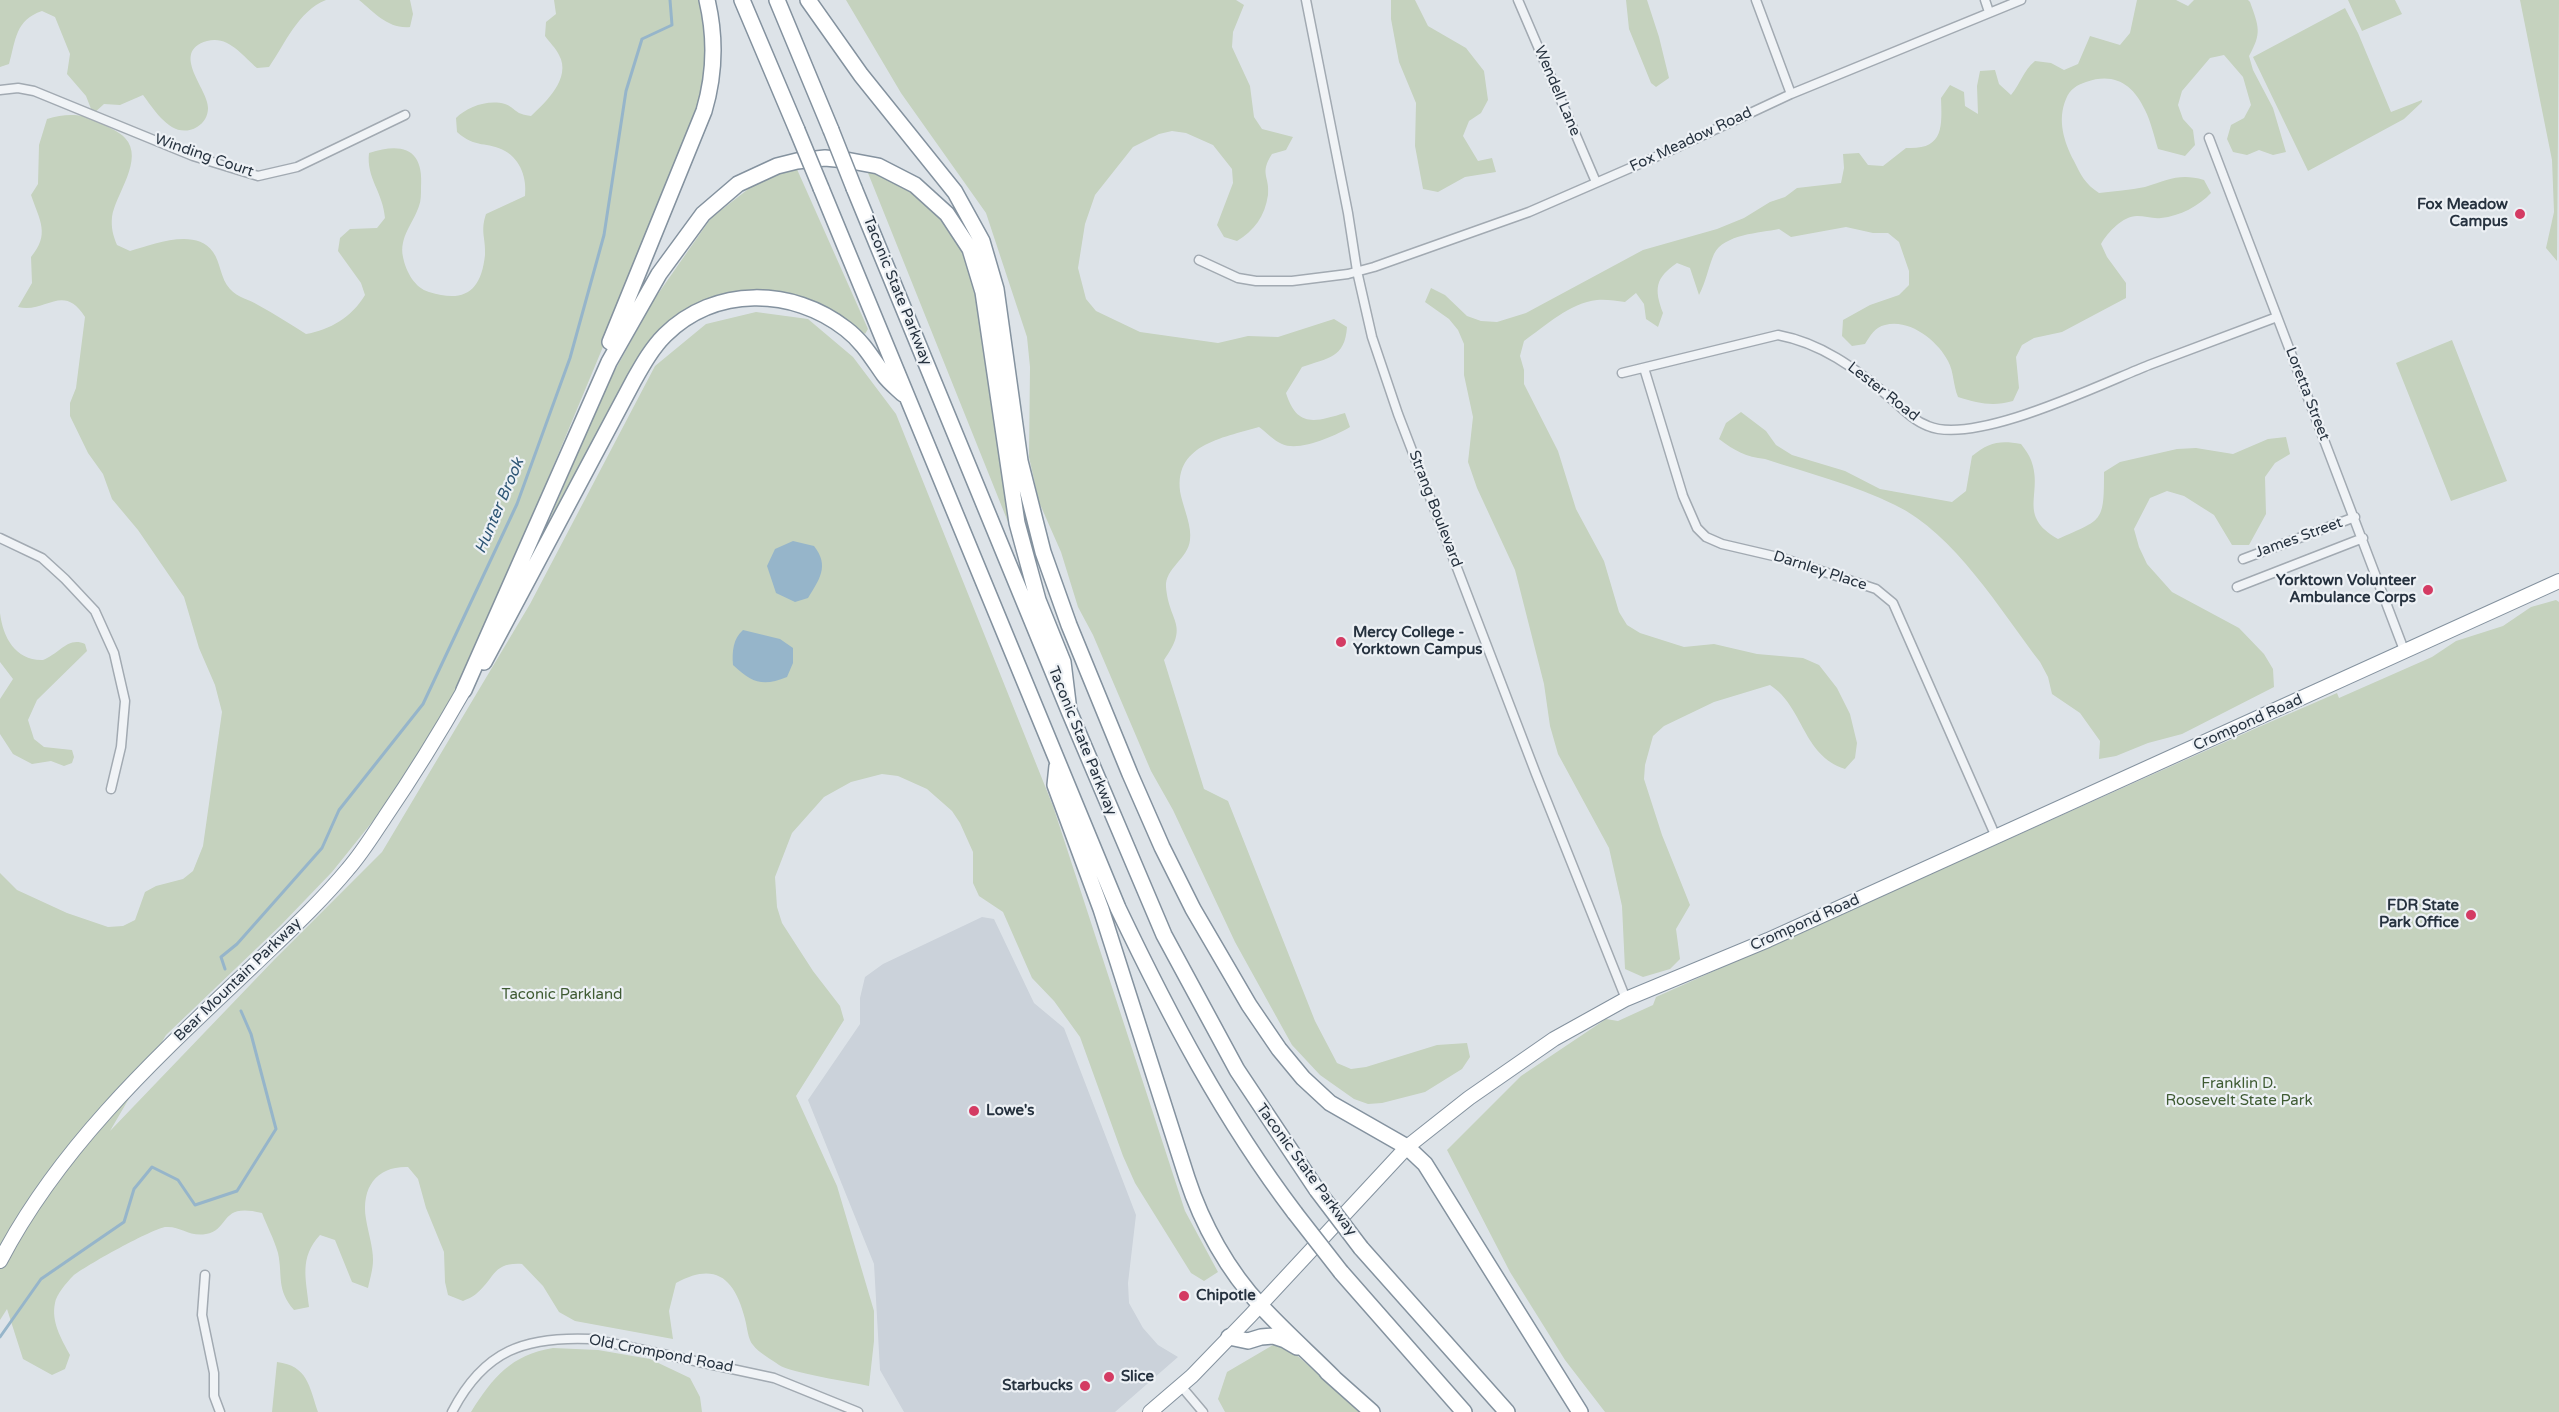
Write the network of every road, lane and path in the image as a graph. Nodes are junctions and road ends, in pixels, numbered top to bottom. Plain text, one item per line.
1 (707, 0) edge
2 (742, 0) edge
3 (777, 0) edge
4 (808, 0) edge
5 (1306, 0) edge
6 (1518, 0) edge
7 (1756, 0) edge
8 (1984, 0) edge
9 (2021, 0) edge
10 (1989, 12) junction
11 (0, 90) edge
12 (1791, 94) junction
13 (405, 115) dead end
14 (2209, 138) dead end
15 (1596, 182) junction
16 (1199, 260) dead end
17 (1357, 272) junction
18 (2277, 317) junction
19 (1644, 368) junction
20 (1622, 373) dead end
21 (910, 401) junction
22 (564, 459) junction
23 (2355, 517) junction
24 (0, 538) edge
25 (2363, 538) junction
26 (2243, 559) dead end
27 (2559, 581) edge
28 (2237, 587) dead end
29 (2404, 650) junction
30 (464, 690) junction
31 (1069, 711) junction
32 (1058, 763) junction
33 (111, 789) dead end
34 (1996, 837) junction
35 (1626, 999) junction
36 (1407, 1147) junction
37 (0, 1261) edge
38 (205, 1275) dead end
39 (1260, 1306) junction
40 (1229, 1337) junction
41 (1334, 1378) junction
42 (1181, 1386) junction
43 (220, 1412) edge
44 (452, 1412) edge
45 (858, 1412) edge
46 (1150, 1412) edge
47 (1203, 1412) edge
48 (1372, 1412) edge
49 (1464, 1412) edge
50 (1507, 1412) edge
51 (1580, 1412) edge

1 - 22 highway
2 - 21 highway, Taconic State Parkway, bridge
3 - 31 highway, Taconic State Parkway, bridge
4 - 36 highway
5 - 17 street, Strang Boulevard
6 - 15 street, Wendell Lane
7 - 12 street
8 - 10 street
9 - 10 street, Fox Meadow Road
10 - 12 street, Fox Meadow Road
11 - 13 street, Winding Court
12 - 15 street, Fox Meadow Road
14 - 18 street, Loretta Street
15 - 17 street, Fox Meadow Road
16 - 17 street, Fox Meadow Road
17 - 35 street, Strang Boulevard
18 - 19 street, Lester Road
18 - 23 street, Loretta Street
19 - 20 street, Lester Road
19 - 34 street, Darnley Place
21 - 30 highway
21 - 32 highway, Taconic State Parkway
22 - 30 highway
22 - 31 highway
23 - 25 street, Loretta Street
23 - 26 street, James Street
24 - 33 street
25 - 28 street
25 - 29 street, Loretta Street
27 - 29 highway, Crompond Road
29 - 34 highway, Crompond Road
30 - 37 highway, Bear Mountain Parkway
31 - 50 highway, Taconic State Parkway, bridge
32 - 39 highway
32 - 49 highway, Taconic State Parkway, bridge
34 - 35 highway, Crompond Road
35 - 36 highway, Crompond Road
36 - 39 highway, Crompond Road
36 - 51 highway
38 - 43 street
39 - 40 highway, Crompond Road
39 - 41 highway
40 - 41 highway
40 - 42 highway, Crompond Road
41 - 48 highway
42 - 46 highway, Crompond Road
42 - 47 street
44 - 45 street, Old Crompond Road

